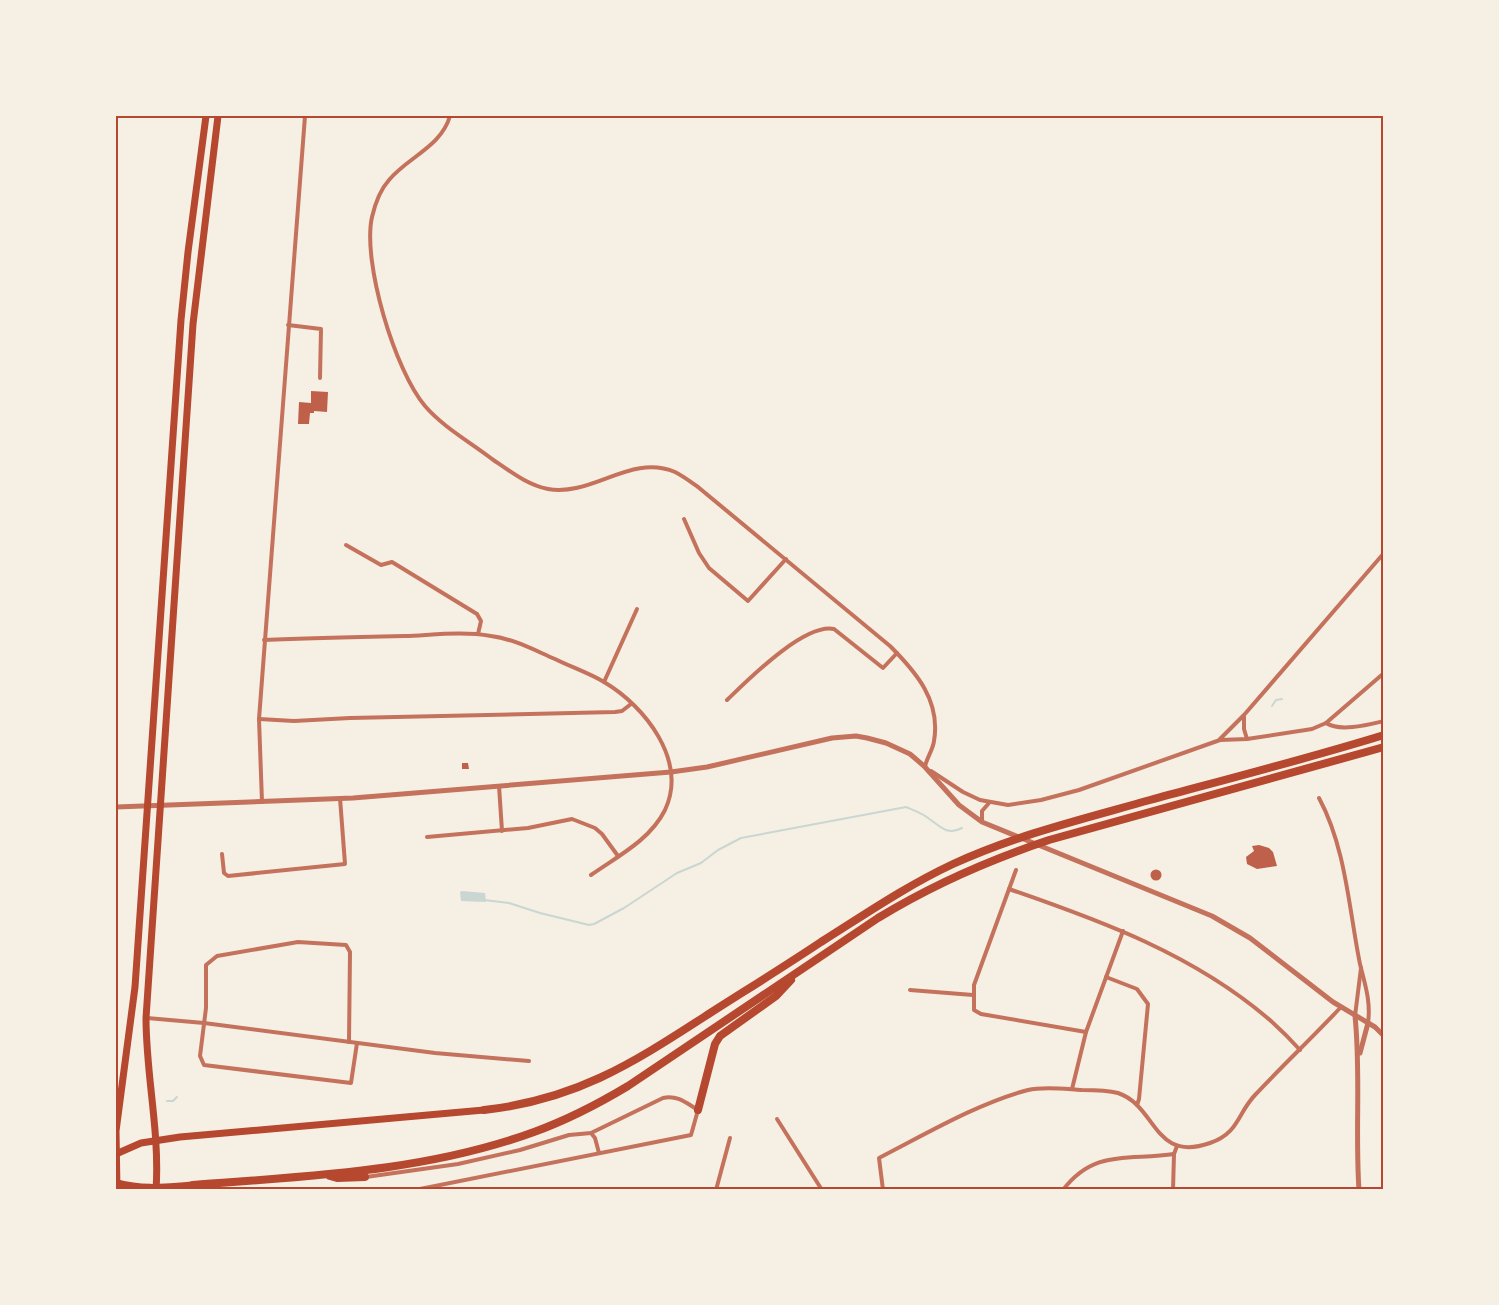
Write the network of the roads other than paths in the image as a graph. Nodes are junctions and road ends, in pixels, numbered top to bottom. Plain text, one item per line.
1 (206, 116) edge
2 (218, 116) edge
3 (305, 116) edge
4 (450, 116) edge
5 (288, 325) junction
6 (320, 378) dead end
7 (684, 519) dead end
8 (346, 545) dead end
9 (1383, 553) edge
10 (786, 559) junction
11 (637, 609) dead end
12 (478, 634) junction
13 (264, 640) junction
14 (897, 653) junction
15 (1383, 674) edge
16 (604, 682) junction
17 (727, 700) dead end
18 (631, 704) junction
19 (1244, 715) junction
20 (259, 719) junction
21 (1383, 721) edge
22 (1326, 723) junction
23 (1383, 735) edge
24 (1247, 739) junction
25 (1220, 740) junction
26 (1383, 747) edge
27 (924, 766) junction
28 (671, 772) junction
29 (499, 786) junction
30 (340, 798) junction
31 (1319, 798) dead end
32 (262, 802) junction
33 (990, 802) junction
34 (160, 806) junction
35 (116, 807) edge
36 (148, 807) junction
37 (982, 822) junction
38 (502, 831) junction
39 (427, 837) dead end
40 (222, 854) dead end
41 (618, 856) junction
42 (1016, 870) dead end
43 (591, 875) dead end
44 (1009, 889) junction
45 (1123, 931) junction
46 (802, 968) junction
47 (1361, 968) junction
48 (1106, 977) junction
49 (910, 990) dead end
50 (973, 995) junction
51 (1341, 1008) junction
52 (1355, 1016) junction
53 (146, 1018) junction
54 (204, 1023) junction
55 (1368, 1023) junction
56 (1086, 1032) junction
57 (1383, 1036) edge
58 (349, 1042) junction
59 (357, 1043) junction
60 (1300, 1050) junction
61 (1359, 1057) junction
62 (529, 1061) dead end
63 (1072, 1089) junction
64 (1137, 1105) junction
65 (484, 1110) joint
66 (698, 1110) junction
67 (777, 1119) dead end
68 (591, 1133) junction
69 (730, 1138) dead end
70 (156, 1140) junction
71 (1178, 1146) junction
72 (598, 1153) junction
73 (116, 1154) edge
74 (1174, 1154) junction
75 (323, 1174) junction
76 (365, 1177) joint
77 (117, 1180) edge
78 (193, 1185) joint
79 (156, 1189) edge
80 (415, 1190) edge
81 (716, 1190) edge
82 (822, 1190) edge
83 (884, 1190) edge
84 (1063, 1190) edge
85 (1173, 1190) edge
86 (1359, 1190) edge

1 - 36 main road
2 - 34 main road
3 - 5 street
4 - 10 street
5 - 6 street
5 - 13 street
7 - 10 street
8 - 12 street
9 - 19 street
10 - 14 street
11 - 16 street
12 - 13 street
12 - 16 street
13 - 20 street
14 - 17 street
14 - 27 street
15 - 22 street
16 - 18 street
18 - 20 street
18 - 28 street
19 - 24 street
19 - 25 street
20 - 32 street
21 - 22 street
22 - 24 street
23 - 65 highway
24 - 25 street
25 - 33 street
26 - 46 highway
27 - 28 street
27 - 33 street
27 - 37 street
28 - 29 street
28 - 41 street
29 - 30 street
29 - 38 street
30 - 32 street
30 - 40 street
31 - 47 street
32 - 34 street
33 - 37 street
34 - 36 street
34 - 53 main road
35 - 36 street
36 - 73 main road
37 - 51 street
38 - 39 street
38 - 41 street
41 - 43 street
42 - 44 street
44 - 45 street
44 - 50 street
45 - 48 street
45 - 60 street
46 - 66 highway
46 - 75 highway
47 - 52 street
47 - 55 street
48 - 56 street
48 - 64 street
49 - 50 street
50 - 56 street
51 - 52 street
51 - 60 street
52 - 55 street
52 - 61 street
53 - 54 street
53 - 70 main road
54 - 58 street
54 - 58 street
54 - 59 street
55 - 57 street
55 - 61 street
56 - 63 street
58 - 59 street
59 - 62 street
60 - 71 street
61 - 86 street
63 - 64 street
63 - 83 street
64 - 71 street
65 - 70 main road
66 - 68 street
66 - 72 street
67 - 82 street
68 - 72 street
68 - 76 street
69 - 81 street
70 - 73 main road
70 - 79 main road
71 - 74 street
72 - 80 street
73 - 77 main road
74 - 84 street
74 - 85 street
75 - 76 highway
75 - 78 highway
77 - 79 main road
78 - 79 main road

